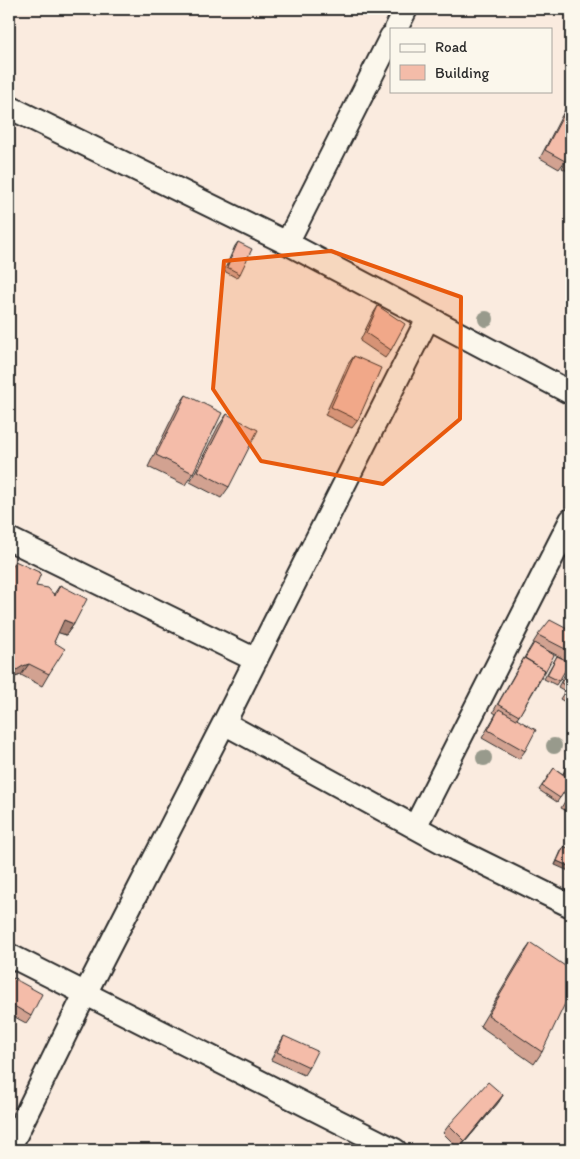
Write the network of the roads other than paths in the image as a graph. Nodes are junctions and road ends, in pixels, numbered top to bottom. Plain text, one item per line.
1 (406, 9) edge
2 (396, 28) edge
3 (390, 39) edge
4 (9, 107) edge
5 (287, 243) junction
6 (428, 318) junction
7 (571, 393) edge
8 (571, 520) edge
9 (9, 539) edge
10 (256, 660) junction
11 (224, 723) junction
12 (415, 827) junction
13 (571, 906) edge
14 (9, 955) edge
15 (85, 994) junction
16 (9, 1149) edge
17 (395, 1150) edge

1 - 2 street
3 - 5 street
4 - 5 street
5 - 6 street
6 - 7 street
6 - 10 street
8 - 12 street
9 - 10 street
10 - 11 street
11 - 12 street
11 - 15 street
12 - 13 street
14 - 15 street
15 - 16 street
15 - 17 street

